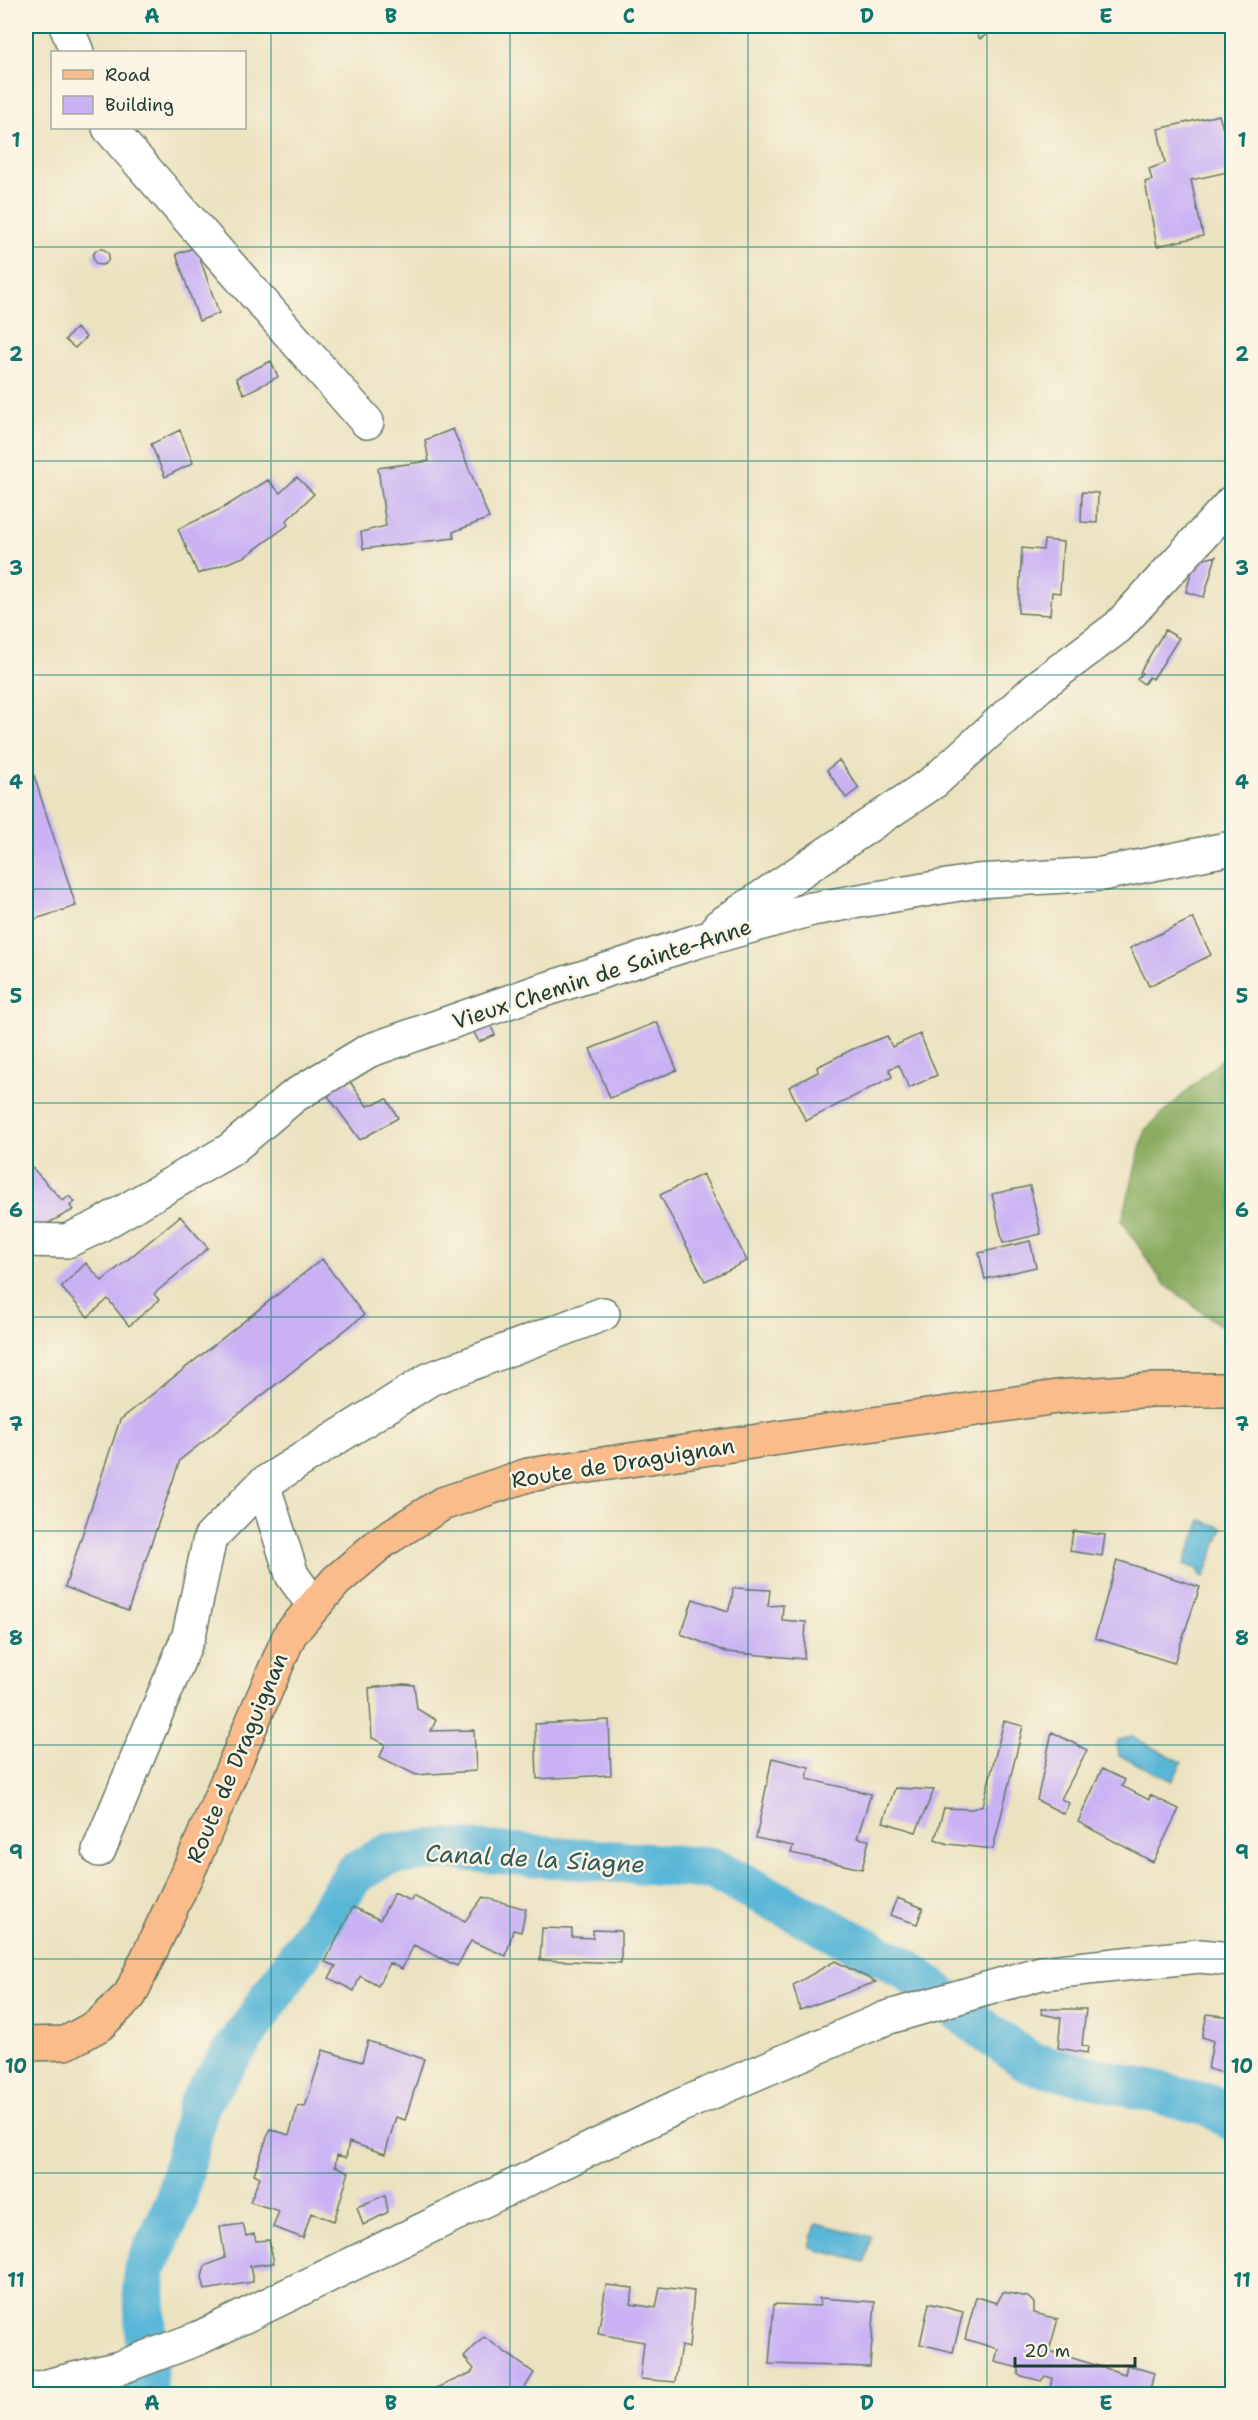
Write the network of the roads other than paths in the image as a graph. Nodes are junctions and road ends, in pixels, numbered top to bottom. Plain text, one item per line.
1 (66, 26) edge
2 (77, 51) edge
3 (110, 129) edge
4 (367, 422) dead end
5 (1233, 502) edge
6 (1233, 848) edge
7 (695, 942) junction
8 (26, 1240) edge
9 (603, 1314) dead end
10 (1233, 1390) edge
11 (263, 1484) junction
12 (314, 1606) junction
13 (99, 1850) dead end
14 (1233, 1959) edge
15 (26, 2044) edge
16 (26, 2391) edge

1 - 2 street
3 - 4 street
5 - 7 street
6 - 7 street, Vieux Chemin de Sainte-Anne
7 - 8 street, Vieux Chemin de Sainte-Anne
9 - 11 street
10 - 12 main road, Route de Draguignan
11 - 12 street
11 - 13 street
12 - 15 main road, Route de Draguignan
14 - 16 street

